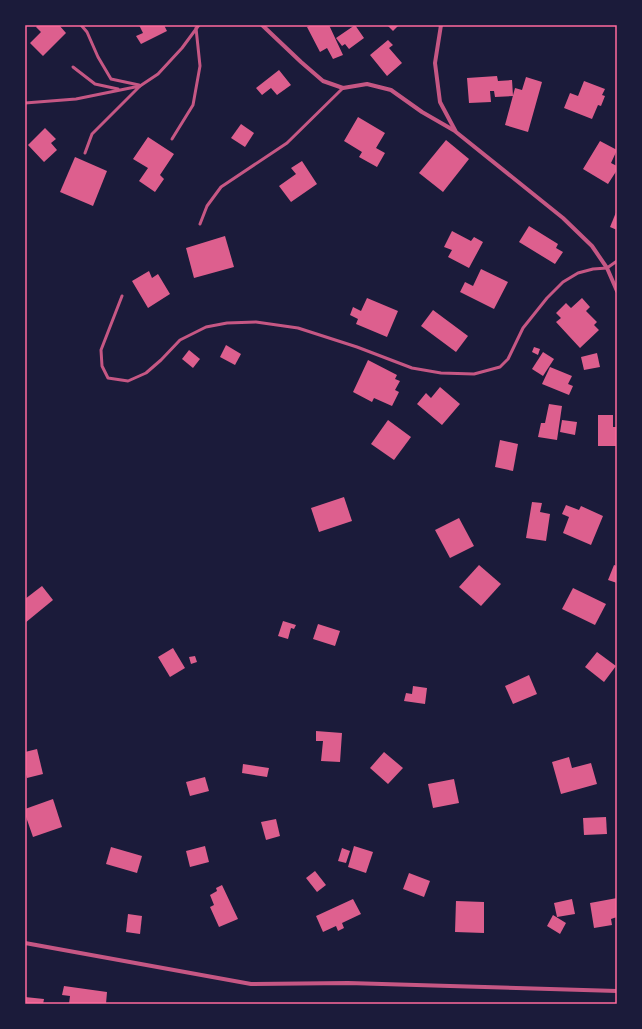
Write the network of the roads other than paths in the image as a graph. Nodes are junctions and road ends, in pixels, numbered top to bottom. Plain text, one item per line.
1 (81, 25) edge
2 (262, 25) edge
3 (441, 25) edge
4 (198, 26) edge
5 (73, 67) dead end
6 (140, 86) junction
7 (343, 88) junction
8 (25, 103) edge
9 (456, 132) junction
10 (172, 139) dead end
11 (85, 153) dead end
12 (200, 224) dead end
13 (617, 261) edge
14 (607, 268) junction
15 (617, 290) edge
16 (122, 296) dead end
17 (25, 943) edge
18 (617, 991) edge

1 - 6 lane
2 - 7 street
3 - 9 street
4 - 6 lane
4 - 10 lane
5 - 6 lane
6 - 8 lane
6 - 11 lane
7 - 9 street
7 - 12 lane
9 - 14 street
13 - 14 lane
14 - 15 street
14 - 16 lane
17 - 18 street

